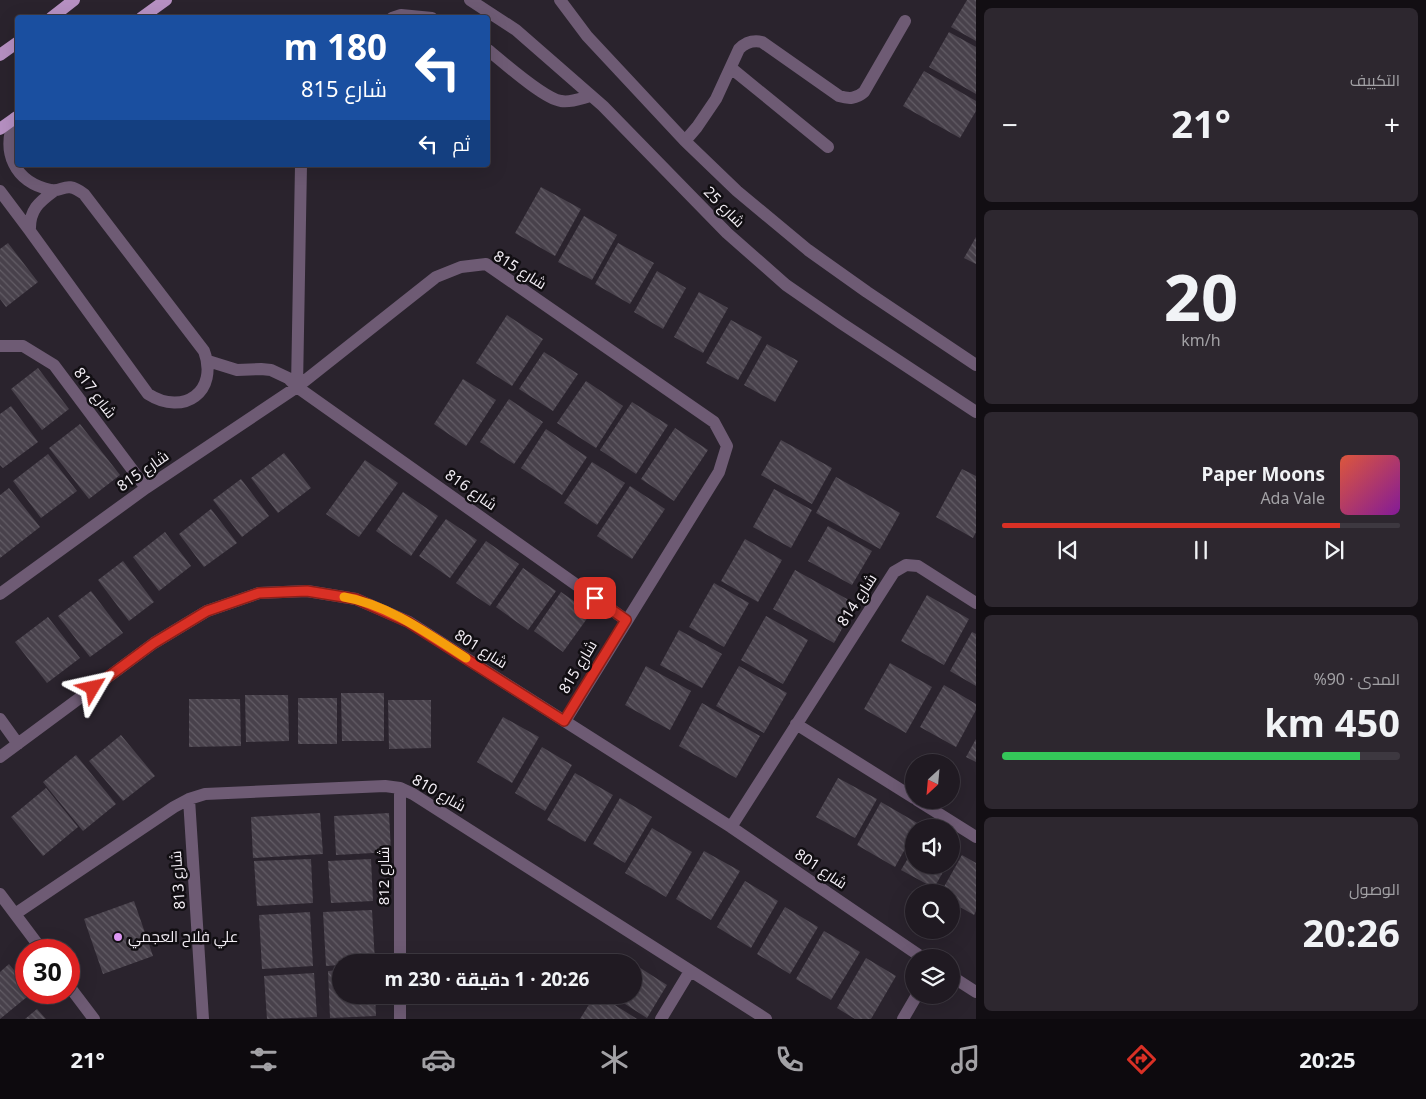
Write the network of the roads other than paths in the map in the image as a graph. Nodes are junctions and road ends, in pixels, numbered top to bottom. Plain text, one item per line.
1 (74, 0) edge
2 (166, 0) edge
3 (470, 0) edge
4 (560, 0) edge
5 (55, 15) edge
6 (145, 15) edge
7 (905, 21) dead end
8 (15, 44) edge
9 (490, 52) edge
10 (0, 55) edge
11 (731, 68) junction
12 (591, 96) junction
13 (15, 118) edge
14 (15, 119) edge
15 (0, 129) edge
16 (685, 141) junction
17 (828, 147) dead end
18 (15, 165) edge
19 (16, 167) edge
20 (301, 167) edge
21 (0, 190) edge
22 (54, 190) junction
23 (30, 231) junction
24 (0, 346) edge
25 (208, 361) junction
26 (976, 364) edge
27 (297, 387) junction
28 (976, 412) edge
29 (146, 488) junction
30 (0, 594) edge
31 (976, 603) edge
32 (626, 620) junction
33 (0, 719) edge
34 (564, 721) junction
35 (796, 724) junction
36 (18, 744) junction
37 (0, 757) edge
38 (400, 788) junction
39 (905, 793) edge
40 (189, 800) junction
41 (931, 809) edge
42 (731, 827) junction
43 (976, 837) edge
44 (0, 894) edge
45 (15, 914) junction
46 (34, 939) edge
47 (910, 949) edge
48 (400, 954) edge
49 (690, 971) junction
50 (960, 982) edge
51 (976, 992) edge
52 (80, 1001) edge
53 (400, 1004) edge
54 (911, 1004) edge
55 (94, 1019) edge
56 (203, 1019) edge
57 (400, 1019) edge
58 (662, 1019) edge
59 (766, 1019) edge
60 (902, 1019) edge

1 - 5 main road
2 - 6 main road
3 - 12 street, شارع 25
4 - 16 street, شارع 25
7 - 11 street
8 - 10 main road
9 - 12 street
11 - 16 street
11 - 17 street
12 - 28 street, شارع 25
13 - 15 main road
14 - 18 street
16 - 26 street, شارع 25
19 - 22 street
20 - 27 street
21 - 23 street
22 - 23 street
22 - 25 street
23 - 25 street
24 - 29 street, شارع 817
25 - 27 street, شارع 816
27 - 29 street, شارع 815
27 - 32 street, شارع 816
27 - 32 street, شارع 815
29 - 30 street, شارع 815
31 - 35 street, شارع 814
32 - 34 street, شارع 815
33 - 36 street
34 - 36 street, شارع 801
34 - 42 street, شارع 801
35 - 39 street
35 - 42 street, شارع 814
36 - 37 street, شارع 801
38 - 40 street, شارع 810
38 - 48 street, شارع 812
38 - 49 street, شارع 810
40 - 45 street, شارع 810
40 - 56 street, شارع 813
41 - 43 street
42 - 47 street, شارع 801
44 - 45 street
45 - 46 street
49 - 58 street
49 - 59 street, شارع 810
50 - 51 street
52 - 55 street
53 - 57 street
54 - 60 street

